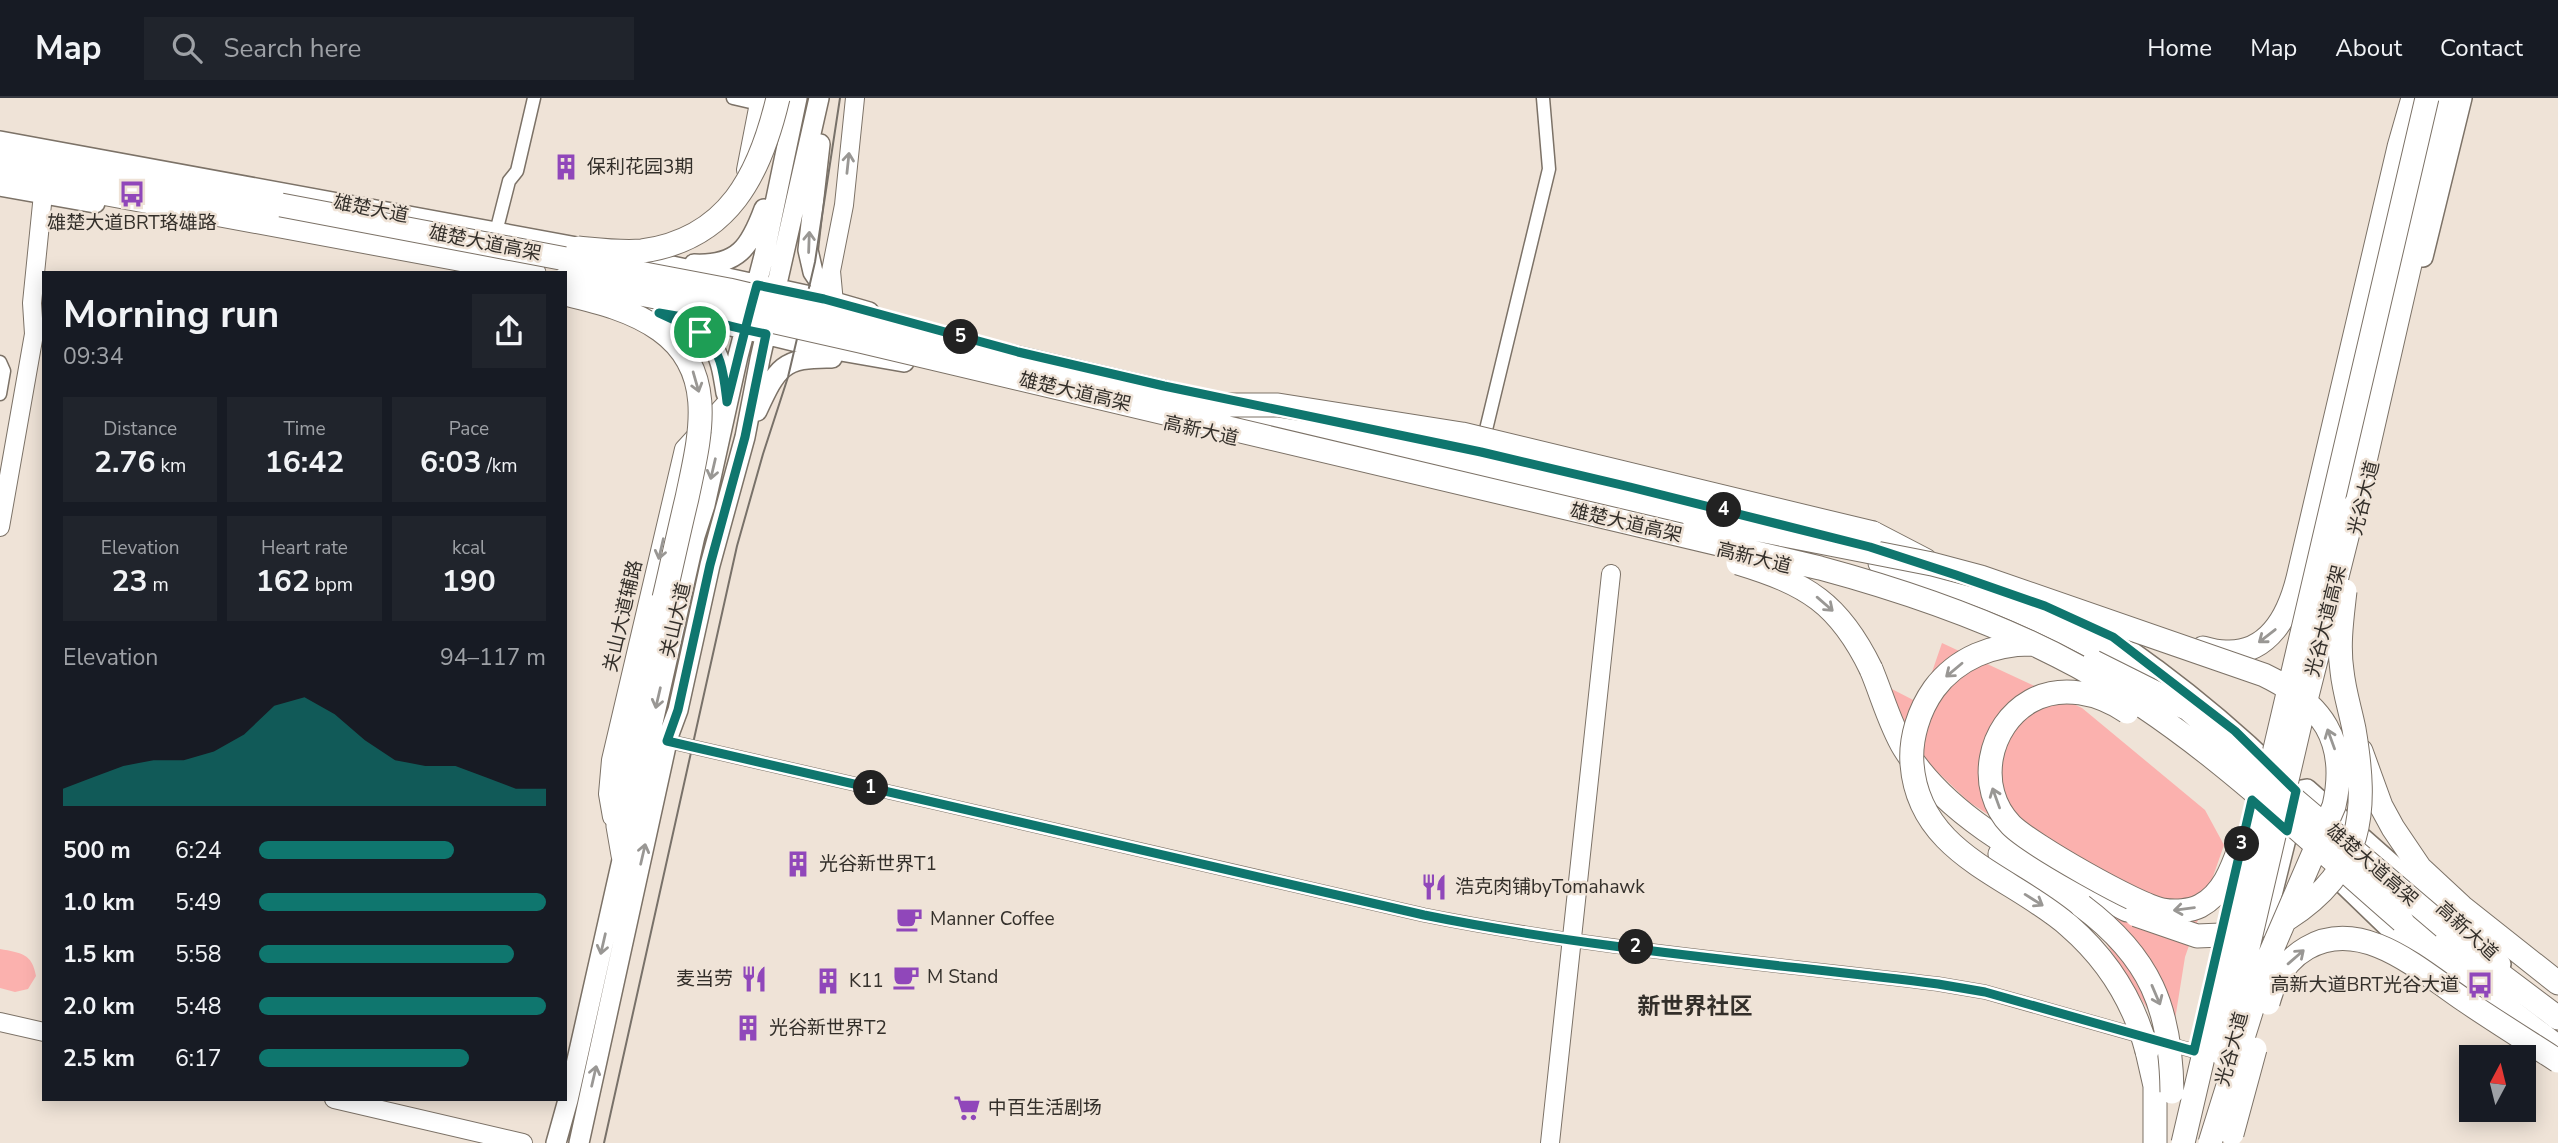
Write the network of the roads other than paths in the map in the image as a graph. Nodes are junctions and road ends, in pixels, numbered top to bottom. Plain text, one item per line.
1 (534, 98) edge
2 (733, 98) edge
3 (797, 98) edge
4 (820, 98) edge
5 (855, 98) edge
6 (1543, 98) edge
7 (2413, 98) edge
8 (2422, 98) edge
9 (2427, 98) edge
10 (2448, 98) edge
11 (2462, 98) edge
12 (766, 100) edge
13 (755, 131) junction
14 (0, 141) edge
15 (789, 142) junction
16 (0, 153) edge
17 (0, 173) edge
18 (0, 186) edge
19 (43, 194) junction
20 (281, 205) junction
21 (496, 232) junction
22 (401, 249) junction
23 (624, 256) junction
24 (665, 263) junction
25 (474, 271) edge
26 (478, 271) edge
27 (523, 271) edge
28 (567, 279) edge
29 (757, 285) junction
30 (776, 289) junction
31 (567, 291) edge
32 (567, 292) edge
33 (829, 301) junction
34 (659, 313) junction
35 (745, 329) junction
36 (766, 334) junction
37 (888, 359) junction
38 (0, 362) edge
39 (0, 396) edge
40 (727, 402) junction
41 (1219, 405) junction
42 (21, 407) junction
43 (745, 437) junction
44 (1481, 452) junction
45 (6, 461) edge
46 (1507, 494) junction
47 (2355, 505) junction
48 (1693, 517) junction
49 (0, 527) edge
50 (1611, 573) dead end
51 (1956, 575) junction
52 (2179, 644) junction
53 (2290, 680) junction
54 (2188, 709) junction
55 (2354, 728) junction
56 (667, 741) junction
57 (1903, 746) junction
58 (2263, 758) junction
59 (2296, 791) junction
60 (2252, 800) junction
61 (2287, 831) junction
62 (623, 855) junction
63 (2402, 921) junction
64 (1573, 940) junction
65 (2558, 983) edge
66 (2558, 1007) edge
67 (2558, 1018) edge
68 (0, 1021) edge
69 (42, 1032) edge
70 (2558, 1047) edge
71 (2194, 1051) junction
72 (2558, 1053) edge
73 (2558, 1061) edge
74 (343, 1101) edge
75 (523, 1143) edge
76 (555, 1143) edge
77 (579, 1143) edge
78 (1550, 1143) edge
79 (2155, 1143) edge
80 (2166, 1143) edge
81 (2175, 1143) edge
82 (2183, 1143) edge
83 (2203, 1143) edge
84 (2209, 1143) edge
85 (2229, 1143) edge

1 - 21 street
2 - 12 street
3 - 15 main road, 关山大道
4 - 30 main road, 关山大道
33 -> 4 main road
33 -> 5 street
6 - 44 street
7 -> 52 highway, bridge
8 - 58 main road, 光谷大道
9 - 53 highway, 光谷大道高架, bridge
10 - 47 highway, 光谷大道高架
11 - 59 main road, 光谷大道
12 - 13 street
12 - 20 highway, bridge
13 - 15 main road
13 - 23 street
14 - 21 main road, 雄楚大道
15 - 24 main road
15 - 29 main road, 关山大道
16 - 20 highway, 雄楚大道高架
17 - 22 highway, 雄楚大道高架
18 - 19 main road
19 - 25 main road
19 - 42 street
20 - 41 highway, 雄楚大道高架, bridge
21 - 23 main road, 雄楚大道
22 - 26 highway
22 - 27 highway, 雄楚大道高架
23 - 24 main road, 雄楚大道
24 - 29 main road, 雄楚大道
28 - 46 highway, 雄楚大道高架, bridge
29 - 30 main road, 雄楚大道
29 - 35 main road, 关山大道
30 - 33 main road, 雄楚大道
30 - 36 main road, 关山大道
31 - 34 main road
32 -> 62 highway, bridge
33 - 44 main road, 高新大道
34 - 35 main road
34 - 40 main road
35 - 36 main road
35 - 40 main road, 关山大道
36 - 37 main road, 高新大道
36 - 43 main road, 关山大道
37 - 43 main road
37 - 60 main road, 高新大道
38 - 39 street
39 - 42 street
40 -> 62 main road, 关山大道
40 -> 62 street, 关山大道辅路
41 - 48 highway, 雄楚大道高架, bridge
41 - 51 highway, bridge
42 - 45 street
43 - 56 main road, 关山大道
44 - 51 main road, 高新大道
45 - 49 street
46 -> 57 highway, bridge
46 - 63 highway, 雄楚大道高架, bridge
47 - 55 highway, bridge
47 - 83 highway, 光谷大道高架, bridge
48 - 52 highway, bridge
48 - 54 highway, 雄楚大道高架, bridge
50 - 64 street
51 - 58 main road, 高新大道
84 -> 52 highway, bridge
53 -> 63 highway, bridge
53 - 82 highway, 光谷大道高架, bridge
54 - 67 highway, 雄楚大道高架, bridge
54 -> 79 highway, bridge
55 - 57 highway, bridge
55 - 65 highway, bridge
56 - 64 street
77 -> 56 main road, 关山大道
57 -> 80 highway, bridge
58 - 59 main road, 高新大道
58 - 60 main road, 光谷大道
59 - 61 main road, 光谷大道
59 - 66 main road, 高新大道
60 - 61 main road, 高新大道
60 - 71 main road, 光谷大道
61 - 72 main road, 高新大道
61 - 84 main road, 光谷大道
62 -> 76 main road, 关山大道
63 - 70 highway, 雄楚大道高架
64 - 71 street
64 - 78 street
68 - 69 street
71 - 81 main road, 光谷大道
85 -> 73 highway, bridge
74 - 75 street

